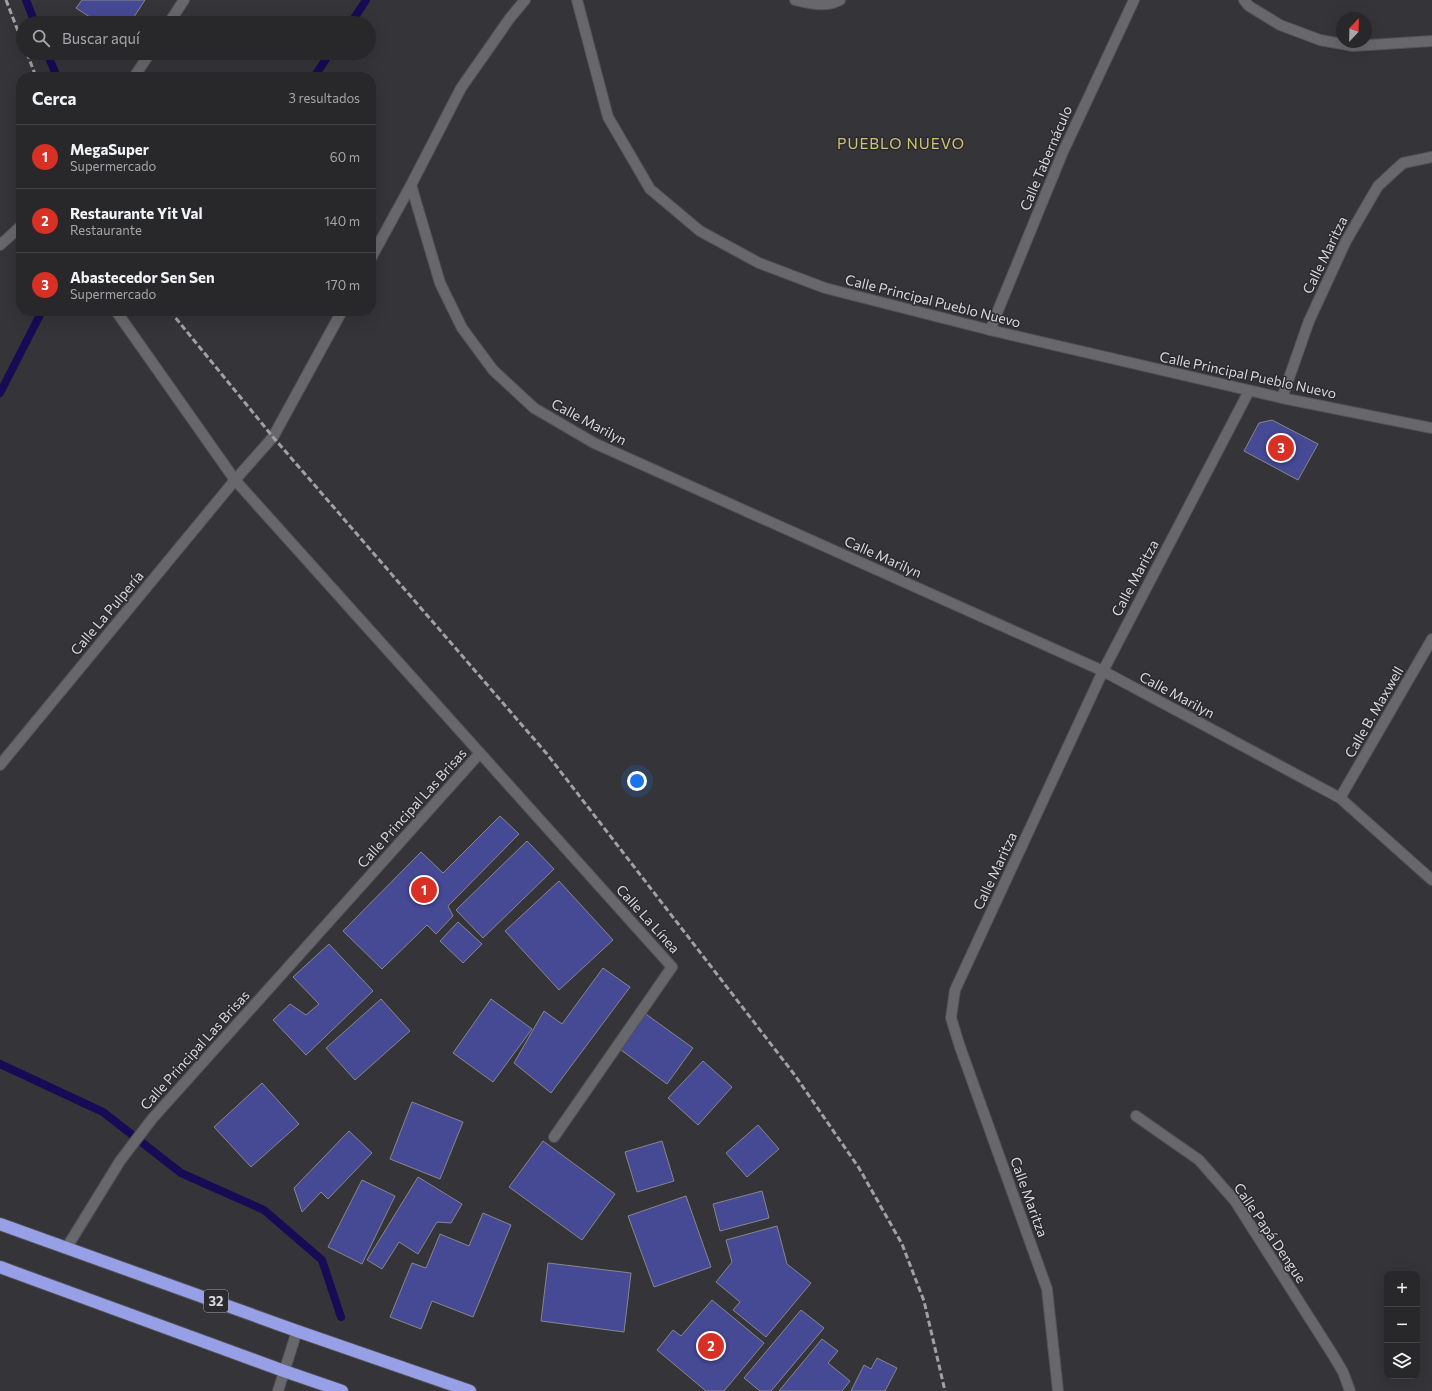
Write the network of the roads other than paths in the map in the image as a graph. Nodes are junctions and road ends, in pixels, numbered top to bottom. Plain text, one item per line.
1 (184, 0) edge
2 (525, 0) edge
3 (577, 0) edge
4 (795, 0) edge
5 (840, 0) edge
6 (1134, 0) edge
7 (1244, 0) edge
8 (174, 16) edge
9 (1432, 42) edge
10 (145, 60) edge
11 (137, 72) edge
12 (1432, 157) edge
13 (411, 185) junction
14 (16, 230) edge
15 (0, 244) edge
16 (376, 249) edge
17 (120, 316) edge
18 (339, 316) edge
19 (990, 330) junction
20 (1249, 391) junction
21 (1282, 398) junction
22 (1432, 428) edge
23 (235, 480) junction
24 (1432, 639) edge
25 (1103, 671) junction
26 (480, 753) junction
27 (0, 765) edge
28 (1340, 798) junction
29 (1432, 880) edge
30 (1136, 1116) dead end
31 (554, 1137) dead end
32 (0, 1224) edge
33 (66, 1247) junction
34 (0, 1267) edge
35 (297, 1331) junction
36 (284, 1371) junction
37 (278, 1391) edge
38 (342, 1391) edge
39 (470, 1391) edge
40 (1058, 1391) edge
41 (1350, 1391) edge

1 - 8 street
2 - 13 street
3 - 19 street, Calle Principal Pueblo Nuevo
4 - 5 street
6 - 19 street, Calle Tabernáculo
7 - 9 street
10 - 11 street
12 - 21 street, Calle Maritza
13 - 16 street
13 - 25 street, Calle Marilyn
14 - 15 street
17 - 23 street, Calle Principal Las Brisas
18 - 23 street
19 - 20 street, Calle Principal Pueblo Nuevo
20 - 21 street, Calle Principal Pueblo Nuevo
20 - 25 street, Calle Maritza
21 - 22 street, Calle Principal Pueblo Nuevo
23 - 26 street, Calle Principal Las Brisas
23 - 27 street, Calle La Pulpería
24 - 28 street, Calle B. Maxwell
25 - 28 street, Calle Marilyn
25 - 40 street, Calle Maritza
26 - 31 street, Calle La Línea
26 - 33 street, Calle Principal Las Brisas
28 - 29 street, Calle Marilyn
30 - 41 street, Calle Papá Dengue
32 - 33 highway, 32
33 - 35 highway, 32
34 - 36 highway
35 - 36 street
35 - 39 highway, 32
36 - 37 street
36 - 38 highway

